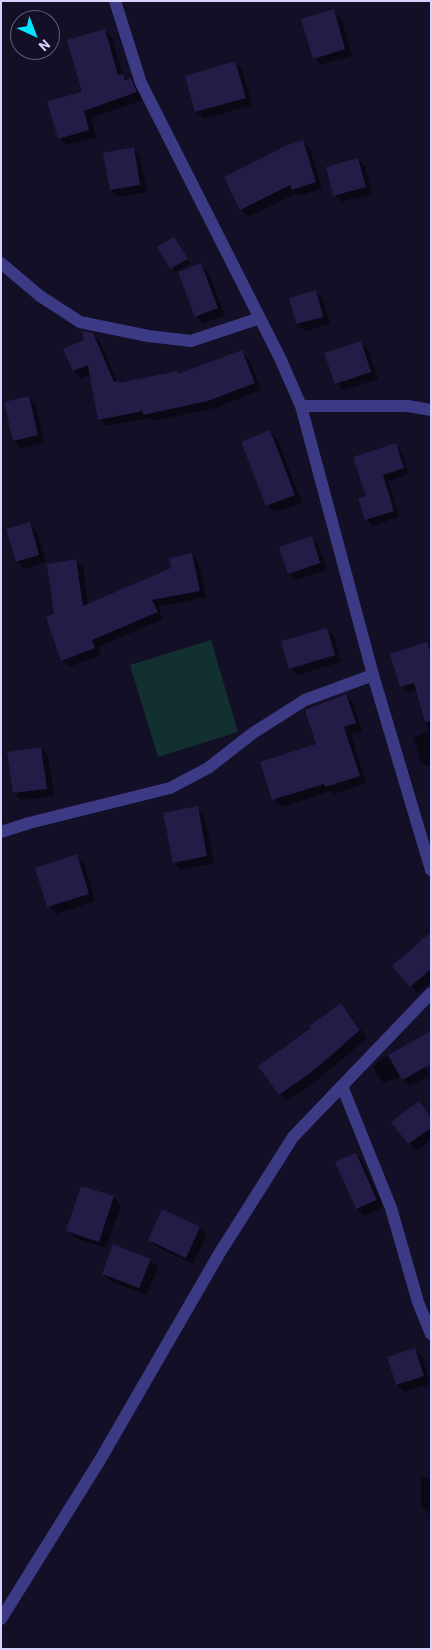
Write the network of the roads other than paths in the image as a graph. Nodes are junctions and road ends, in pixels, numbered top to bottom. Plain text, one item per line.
1 (115, 1) edge
2 (1, 263) edge
3 (260, 318) junction
4 (301, 406) junction
5 (431, 410) edge
6 (373, 675) junction
7 (1, 832) edge
8 (431, 870) edge
9 (431, 993) edge
10 (342, 1086) junction
11 (431, 1334) edge
12 (1, 1620) edge

1 - 3 street
2 - 3 street
3 - 4 street
4 - 5 street
4 - 6 street
6 - 7 street
6 - 8 street
9 - 10 street
10 - 11 street
10 - 12 street

